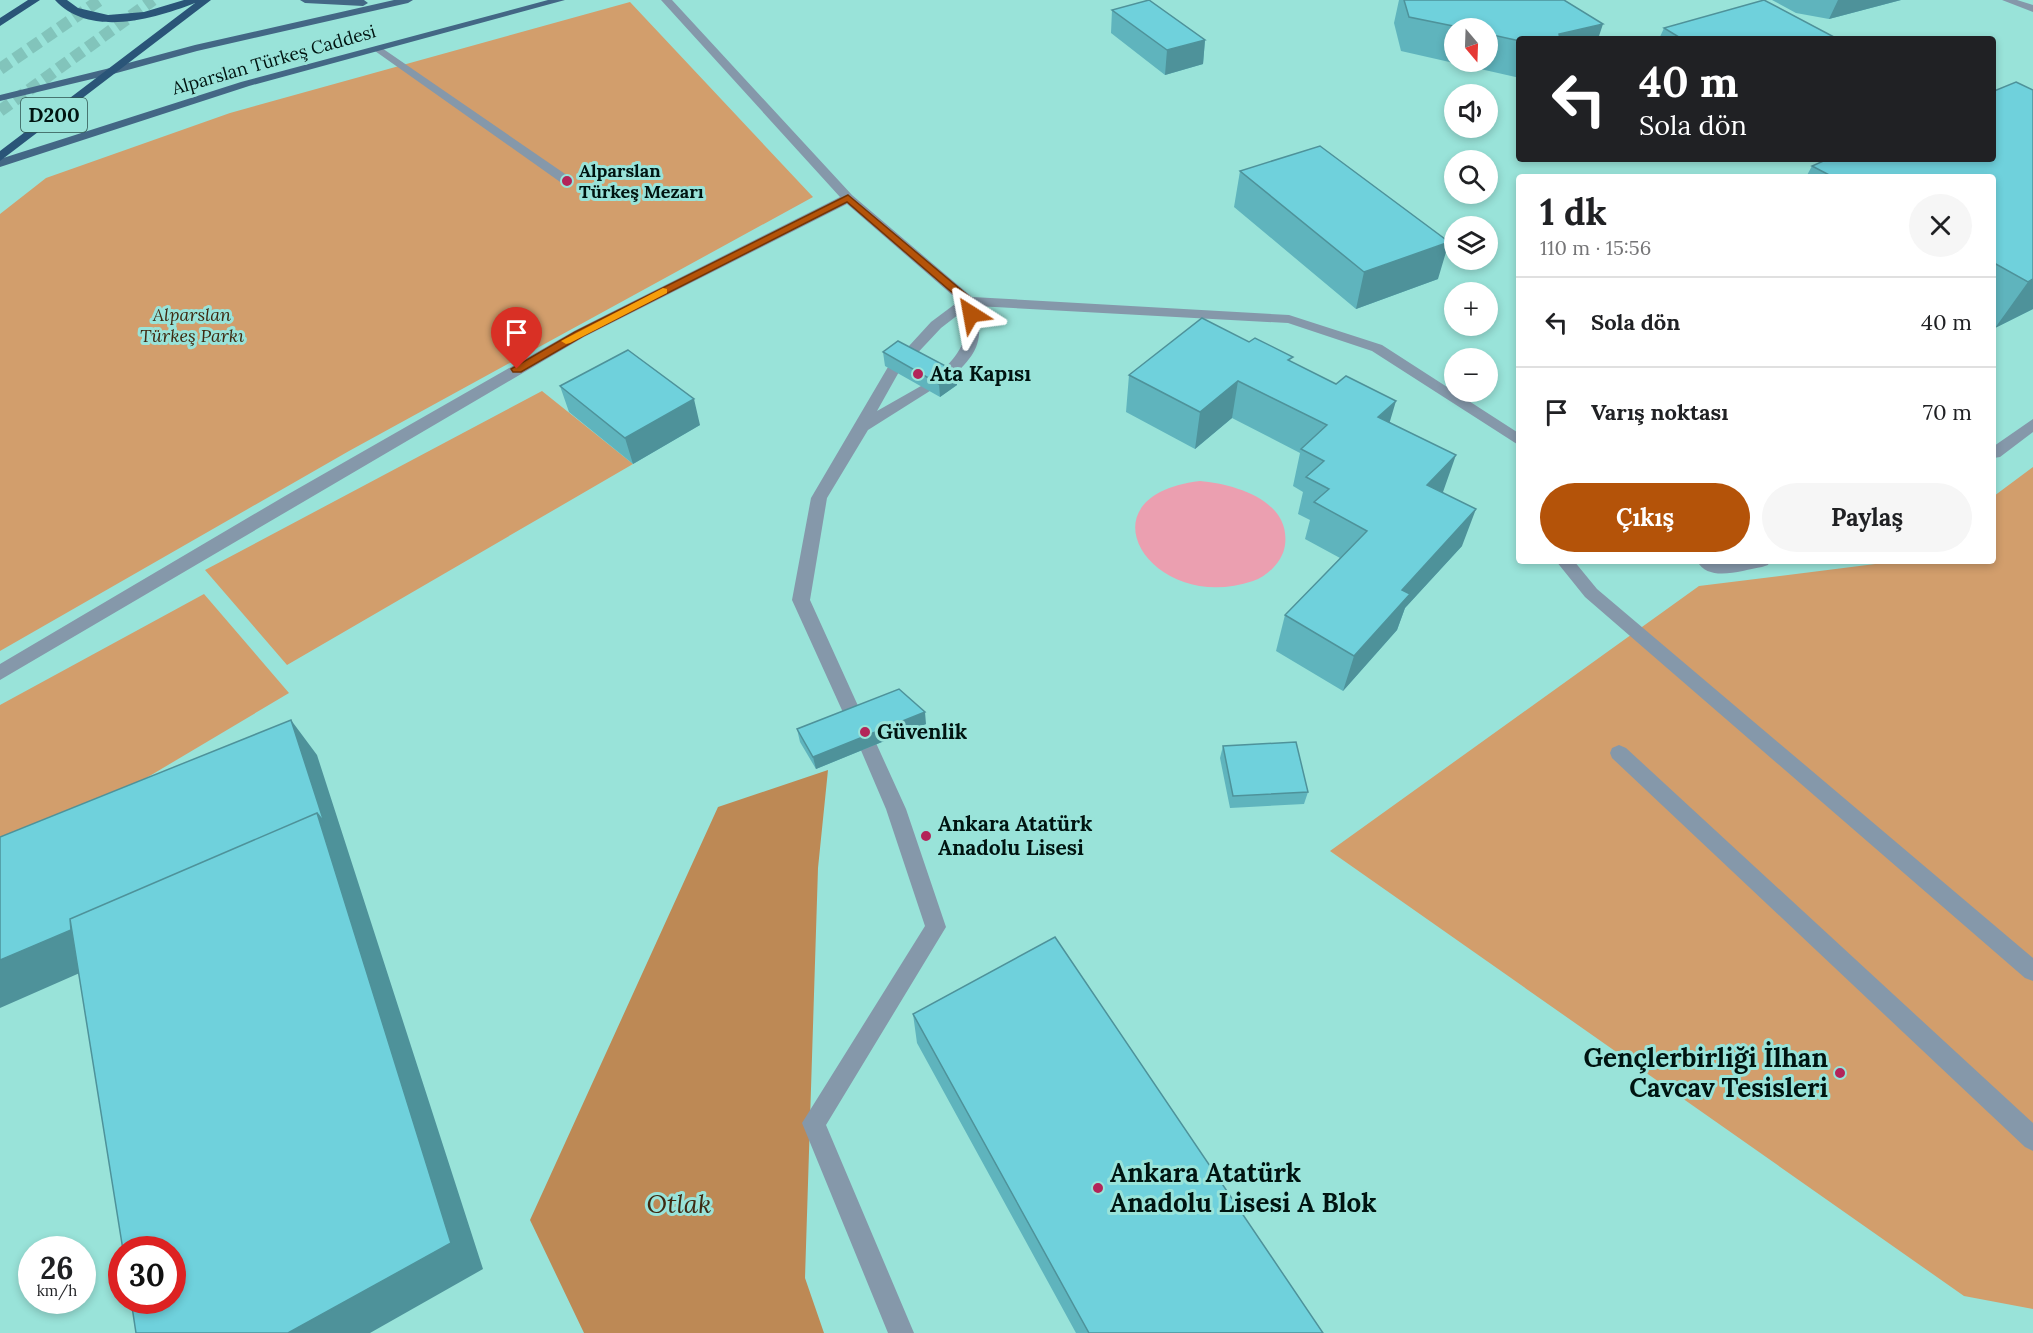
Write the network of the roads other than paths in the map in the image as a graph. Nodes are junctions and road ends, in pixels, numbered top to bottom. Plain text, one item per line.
1 (35, 0) edge
2 (60, 0) edge
3 (195, 0) edge
4 (206, 0) edge
5 (305, 0) edge
6 (408, 0) edge
7 (560, 0) edge
8 (666, 0) edge
9 (2007, 0) edge
10 (389, 5) junction
11 (2033, 9) edge
12 (0, 23) edge
13 (379, 49) junction
14 (109, 72) junction
15 (0, 98) edge
16 (0, 158) edge
17 (0, 163) edge
18 (567, 181) dead end
19 (848, 198) junction
20 (968, 301) junction
21 (905, 358) edge
22 (893, 370) edge
23 (943, 378) edge
24 (926, 389) edge
25 (2033, 424) edge
26 (862, 427) junction
27 (1516, 438) edge
28 (1996, 452) edge
29 (1567, 564) edge
30 (1709, 564) edge
31 (1742, 564) edge
32 (0, 673) edge
33 (855, 719) edge
34 (868, 748) edge
35 (1619, 753) dead end
36 (2033, 971) edge
37 (2033, 1139) edge
38 (901, 1333) edge

1 - 12 highway
2 - 3 highway
4 - 14 highway, D200
5 - 10 main road
6 - 10 main road, Alparslan Türkeş Caddesi
7 - 13 main road, Alparslan Türkeş Caddesi
8 - 19 street
9 - 11 street
10 - 14 main road, Alparslan Türkeş Caddesi
13 - 17 main road, Alparslan Türkeş Caddesi
13 - 18 street
14 - 15 main road, Alparslan Türkeş Caddesi
14 - 16 highway, D200
19 - 20 street
19 - 32 street
20 - 21 street
20 - 23 street
20 - 27 street
22 - 26 street
24 - 26 street
25 - 28 street
26 - 33 street
29 - 36 street
30 - 31 street
34 - 38 street
35 - 37 street

